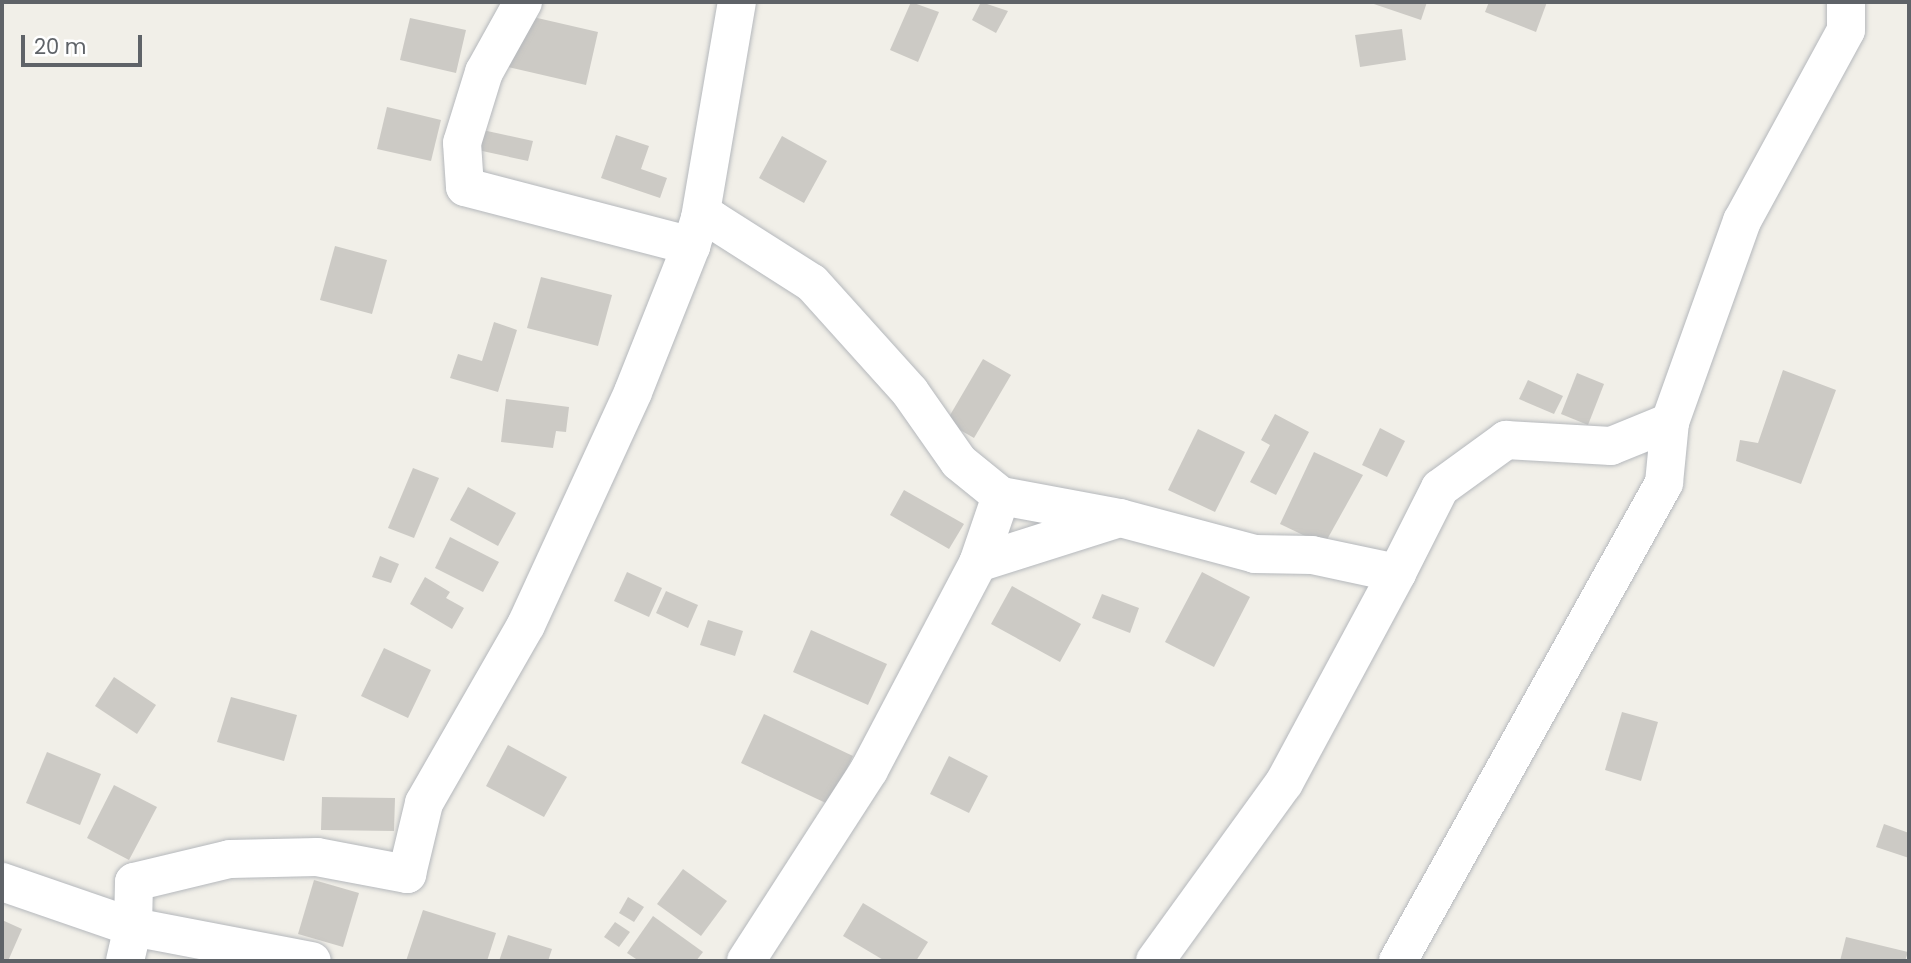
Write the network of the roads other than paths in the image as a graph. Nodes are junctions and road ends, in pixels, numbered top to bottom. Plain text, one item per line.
1 (523, 2) edge
2 (737, 2) edge
3 (1846, 2) edge
4 (696, 232) junction
5 (1670, 422) junction
6 (1001, 496) junction
7 (1120, 518) junction
8 (978, 563) junction
9 (1397, 573) junction
10 (2, 882) edge
11 (129, 944) edge
12 (312, 961) edge
13 (746, 961) edge
14 (1155, 961) edge
15 (1398, 961) edge

1 - 4 street
2 - 4 street
3 - 5 street
4 - 6 street
4 - 11 street
5 - 9 street
5 - 15 street
6 - 7 street
6 - 8 street
7 - 8 street
7 - 9 street
8 - 13 street
9 - 14 street
10 - 11 street
11 - 12 street

